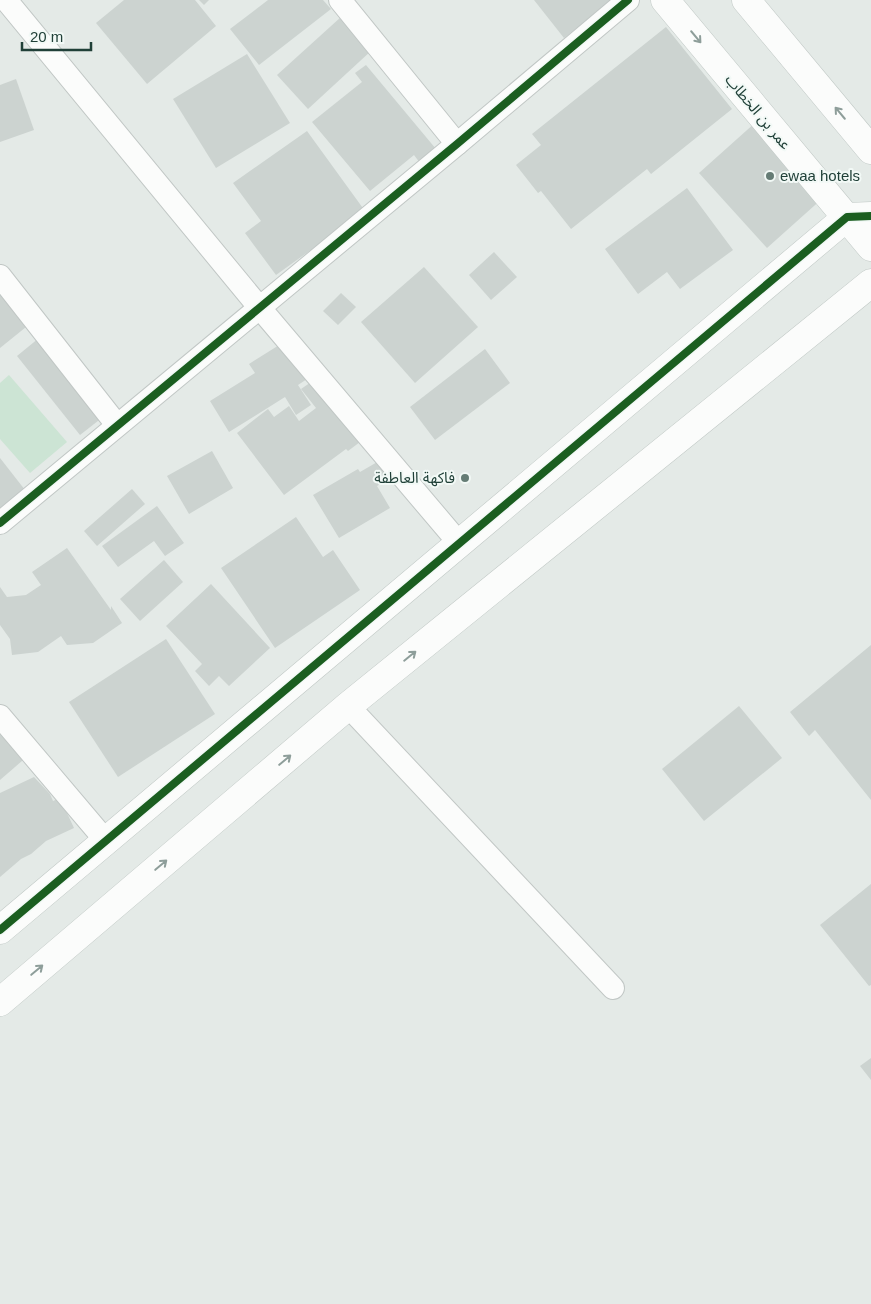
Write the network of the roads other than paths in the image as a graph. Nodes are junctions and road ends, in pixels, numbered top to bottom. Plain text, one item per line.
1 (340, 0) edge
2 (628, 0) edge
3 (664, 0) edge
4 (746, 0) edge
5 (7, 4) edge
6 (457, 144) junction
7 (871, 150) edge
8 (859, 217) edge
9 (871, 247) edge
10 (0, 276) edge
11 (871, 284) edge
12 (259, 307) junction
13 (117, 426) junction
14 (0, 523) edge
15 (459, 543) junction
16 (348, 706) junction
17 (0, 716) edge
18 (106, 841) junction
19 (0, 930) edge
20 (613, 988) dead end
21 (0, 1002) edge

1 - 6 street
2 - 6 street
3 -> 8 street, عمر بن الخطاب
7 -> 4 street
5 - 12 street
6 - 12 street
8 - 9 street, عمر بن الخطاب
8 - 15 street
10 - 13 street
16 -> 11 street
12 - 13 street
12 - 15 street
13 - 14 street
15 - 18 street
16 - 20 street
21 -> 16 street
17 - 18 street
18 - 19 street

